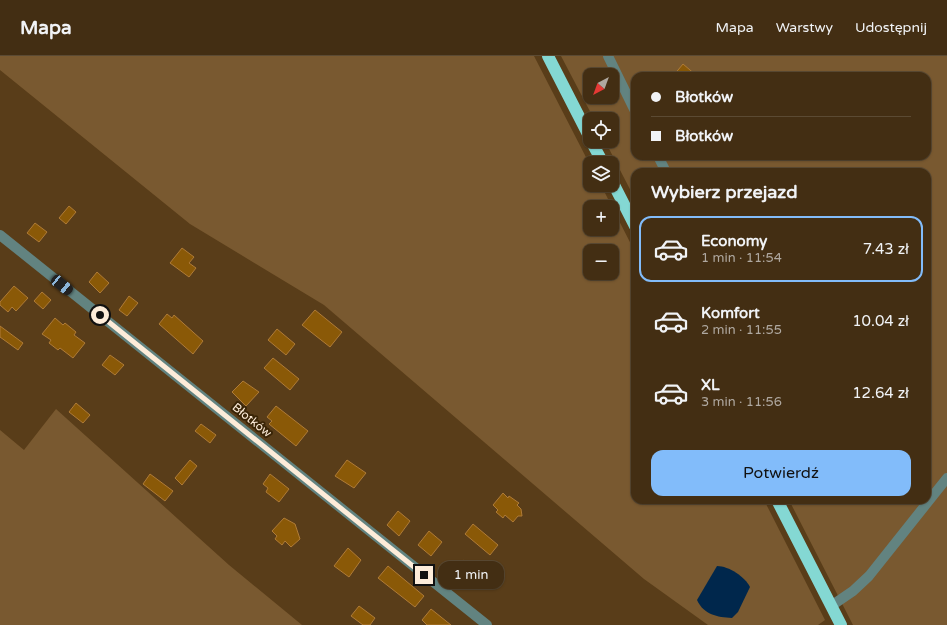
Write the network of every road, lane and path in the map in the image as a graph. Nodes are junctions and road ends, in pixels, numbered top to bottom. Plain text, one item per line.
1 (548, 56) edge
2 (608, 56) edge
3 (631, 103) edge
4 (583, 124) edge
5 (617, 192) edge
6 (631, 218) edge
7 (0, 235) edge
8 (947, 478) edge
9 (931, 498) edge
10 (779, 504) edge
11 (926, 504) edge
12 (831, 606) junction
13 (487, 625) edge
14 (841, 625) edge

1 - 4 highway
2 - 3 street
5 - 6 highway
7 - 13 street, Błotków
8 - 9 street
10 - 12 highway
11 - 12 street
12 - 14 highway

